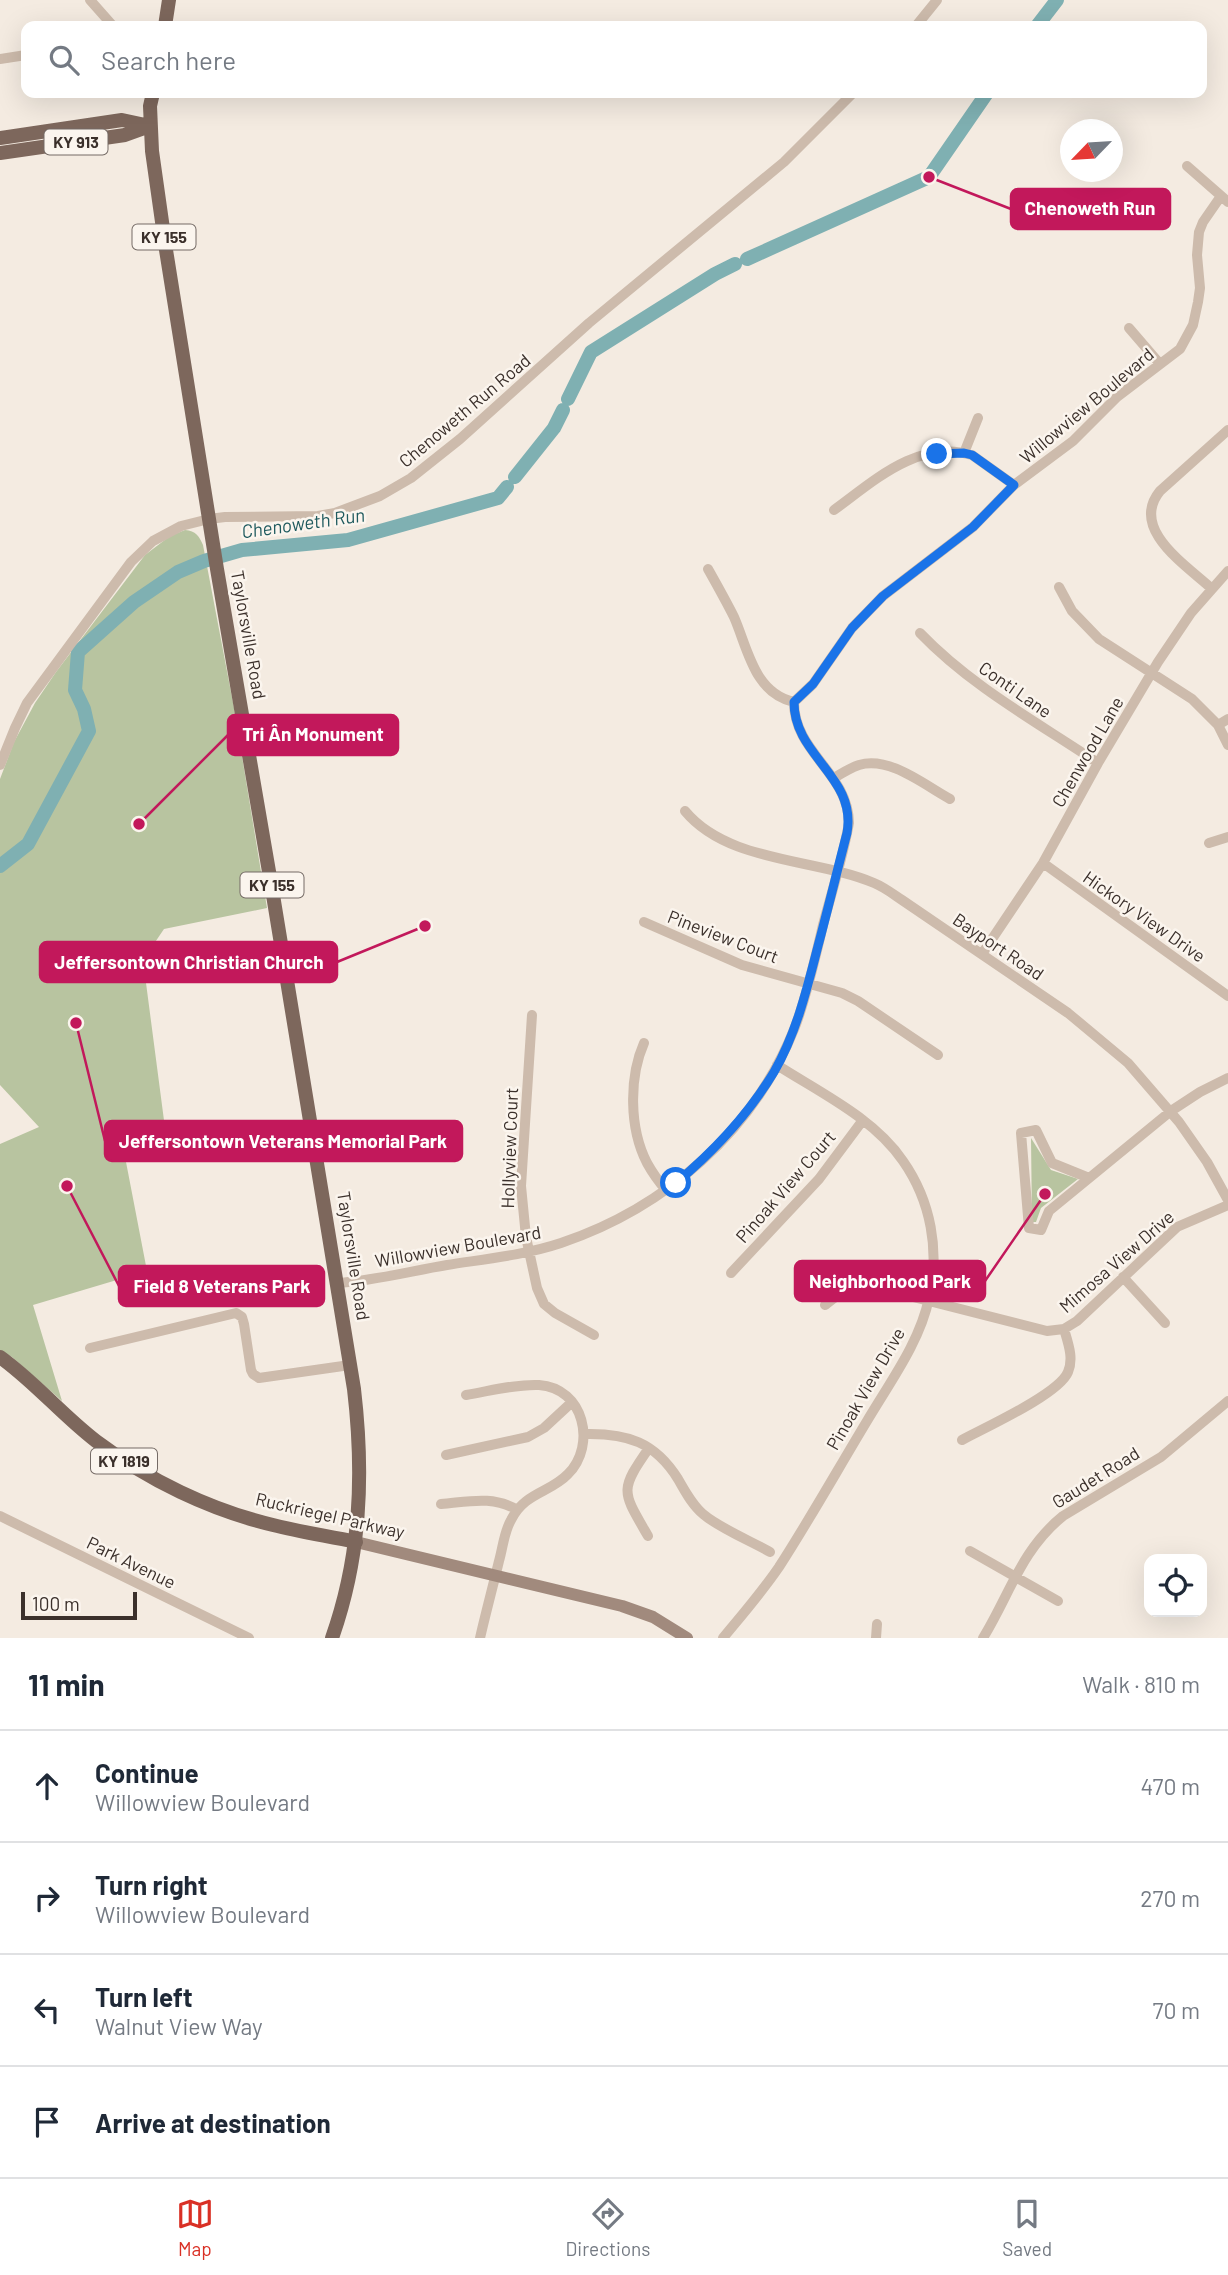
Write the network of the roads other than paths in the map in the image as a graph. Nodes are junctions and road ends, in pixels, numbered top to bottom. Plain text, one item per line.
1 (90, 0) edge
2 (169, 0) edge
3 (936, 0) edge
4 (109, 21) edge
5 (166, 21) edge
6 (920, 21) edge
7 (21, 56) edge
8 (0, 59) edge
9 (153, 98) edge
10 (848, 98) edge
11 (150, 126) junction
12 (0, 138) edge
13 (0, 153) edge
14 (1187, 166) dead end
15 (1224, 199) edge
16 (1129, 328) dead end
17 (1160, 364) junction
18 (978, 418) dead end
19 (1228, 430) edge
20 (964, 453) junction
21 (1014, 485) junction
22 (834, 510) dead end
23 (209, 519) junction
24 (708, 569) dead end
25 (1228, 571) edge
26 (1059, 587) dead end
27 (1212, 589) junction
28 (920, 634) dead end
29 (1152, 674) junction
30 (794, 702) junction
31 (1228, 719) edge
32 (1218, 726) junction
33 (1228, 745) edge
34 (1098, 763) junction
35 (0, 765) edge
36 (834, 778) junction
37 (950, 799) dead end
38 (685, 811) dead end
39 (1228, 837) edge
40 (1209, 843) dead end
41 (1042, 863) junction
42 (837, 872) junction
43 (644, 922) dead end
44 (982, 954) junction
45 (808, 983) junction
46 (1228, 996) edge
47 (532, 1015) dead end
48 (644, 1043) dead end
49 (938, 1055) dead end
50 (777, 1065) junction
51 (1228, 1078) edge
52 (1171, 1111) junction
53 (863, 1120) junction
54 (1089, 1178) junction
55 (666, 1190) junction
56 (1228, 1202) edge
57 (530, 1251) junction
58 (731, 1272) dead end
59 (1123, 1277) junction
60 (337, 1283) junction
61 (929, 1301) junction
62 (825, 1305) dead end
63 (1165, 1323) dead end
64 (1064, 1329) junction
65 (594, 1335) dead end
66 (90, 1348) dead end
67 (0, 1357) edge
68 (350, 1365) junction
69 (466, 1395) dead end
70 (1228, 1401) edge
71 (571, 1403) junction
72 (585, 1434) junction
73 (962, 1440) dead end
74 (649, 1448) junction
75 (446, 1455) dead end
76 (441, 1504) dead end
77 (517, 1510) junction
78 (0, 1516) edge
79 (648, 1536) dead end
80 (356, 1542) junction
81 (970, 1551) dead end
82 (770, 1552) dead end
83 (495, 1576) junction
84 (1015, 1576) junction
85 (1058, 1601) dead end
86 (877, 1624) dead end
87 (248, 1638) edge
88 (332, 1638) edge
89 (480, 1638) edge
90 (687, 1638) edge
91 (723, 1638) edge
92 (876, 1638) edge
93 (983, 1638) edge

1 - 4 street
2 - 5 main road
3 - 6 street
7 - 8 street
9 - 11 main road, Taylorsville Road / KY 155
10 - 23 street, Chenoweth Run Road
11 - 12 main road, KY 913
11 - 13 main road, KY 913
11 - 23 main road, Taylorsville Road / KY 155
14 - 15 street
15 - 17 street, Willowview Boulevard
16 - 17 street
17 - 21 street, Willowview Boulevard
18 - 20 street
19 - 27 street
20 - 21 street
20 - 22 street
21 - 30 street, Willowview Boulevard
23 - 35 street, Chenoweth Run Road
23 - 60 main road, Taylorsville Road / KY 155
24 - 30 street
25 - 27 street, Chenwood Lane
26 - 29 street
27 - 29 street, Chenwood Lane
28 - 34 street, Conti Lane
29 - 32 street
29 - 34 street, Chenwood Lane
30 - 36 street, Willowview Boulevard
31 - 32 street
32 - 33 street
34 - 41 street, Chenwood Lane
36 - 37 street
36 - 42 street, Willowview Boulevard
38 - 42 street, Bayport Road
39 - 40 street
41 - 44 street, Chenwood Lane
41 - 46 street, Hickory View Drive
42 - 44 street, Bayport Road
42 - 45 street, Willowview Boulevard
43 - 45 street, Pineview Court
44 - 52 street, Bayport Road
45 - 49 street, Pineview Court
45 - 50 street, Willowview Boulevard
47 - 57 street, Hollyview Court
48 - 55 street
50 - 53 street, Pinoak View Drive
50 - 55 street, Willowview Boulevard
51 - 52 street
52 - 54 street
52 - 56 street, Bayport Road
53 - 58 street, Pinoak View Court
53 - 61 street, Pinoak View Drive
54 - 54 street
55 - 57 street, Willowview Boulevard
56 - 59 street, Mimosa View Drive
57 - 60 street, Willowview Boulevard
57 - 65 street, Hollyview Court
59 - 63 street
59 - 64 street, Mimosa View Drive
60 - 68 main road, Taylorsville Road / KY 155
61 - 62 street, Mimosa View Drive
61 - 64 street, Mimosa View Drive
61 - 91 street, Pinoak View Drive
64 - 73 street
66 - 68 street
67 - 80 main road, Ruckriegel Parkway / KY 1819
68 - 80 main road, Taylorsville Road / KY 155
69 - 71 street
70 - 84 street, Gaudet Road
71 - 72 street
71 - 75 street
72 - 74 street
72 - 77 street
74 - 79 street
74 - 82 street
76 - 77 street
77 - 83 street
78 - 87 street, Park Avenue
80 - 83 main road, Ruckriegel Parkway / KY 1819
80 - 88 main road, Taylorsville Road / KY 155
81 - 84 street
83 - 89 street
83 - 90 main road, Ruckriegel Parkway / KY 1819
84 - 85 street
84 - 93 street, Gaudet Road
86 - 92 street

